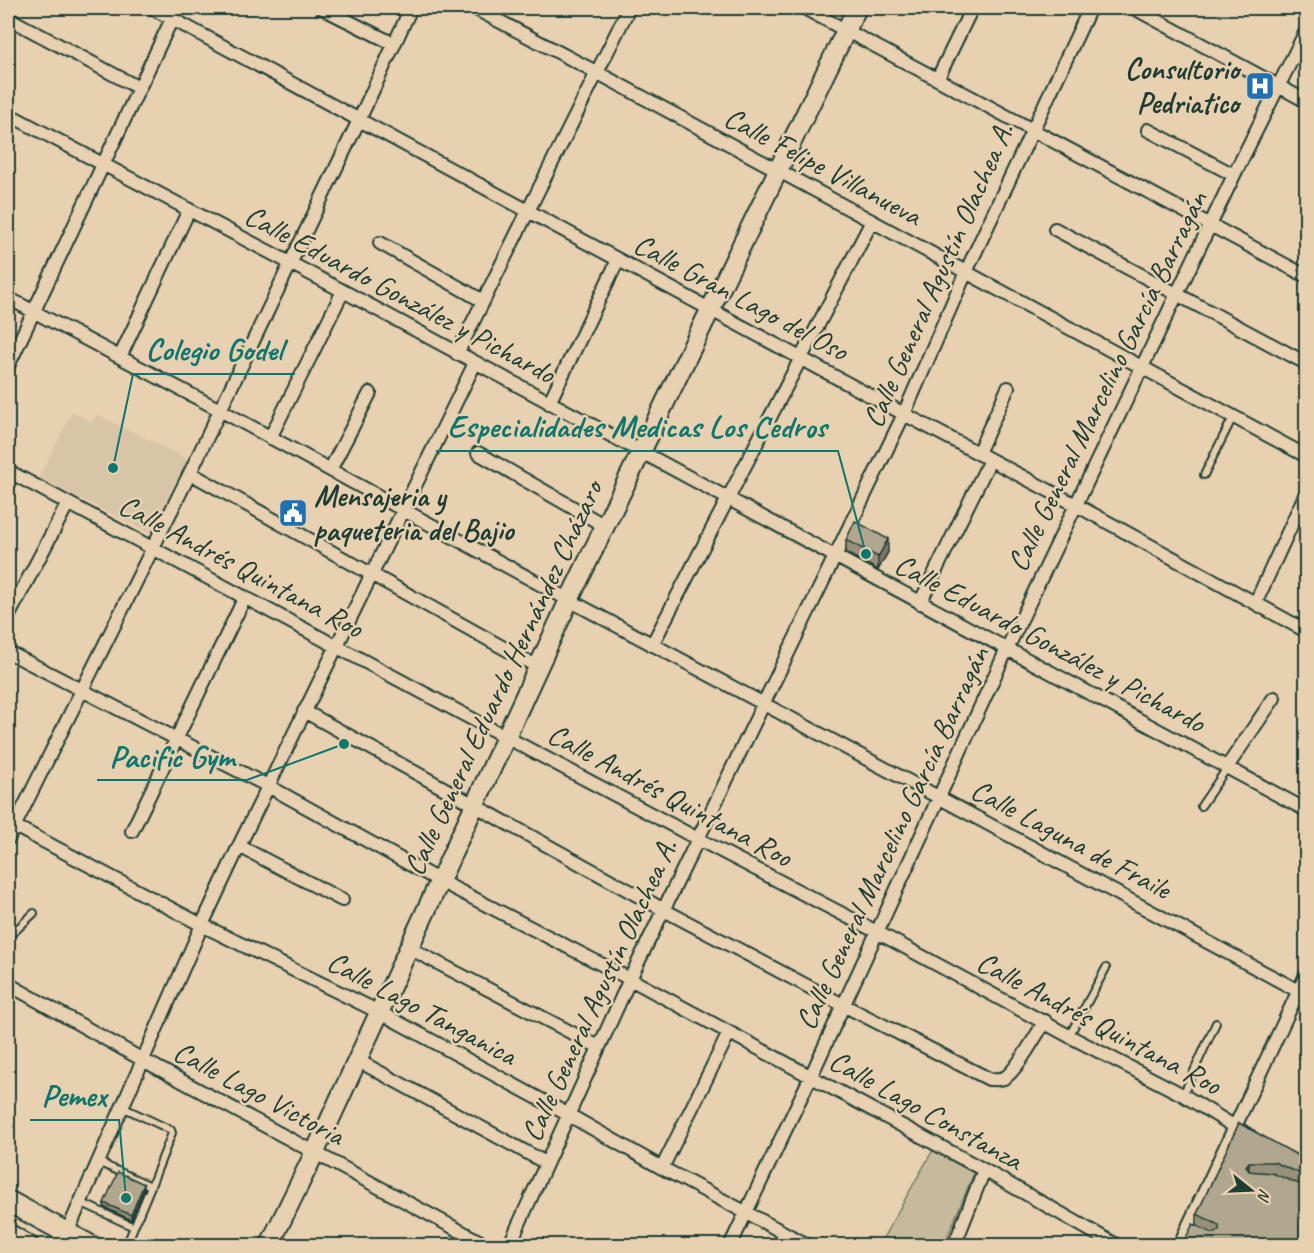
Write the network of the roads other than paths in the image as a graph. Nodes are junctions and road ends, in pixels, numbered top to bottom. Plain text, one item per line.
1 (152, 8) edge
2 (322, 8) edge
3 (411, 8) edge
4 (474, 8) edge
5 (629, 8) edge
6 (804, 8) edge
7 (857, 8) edge
8 (972, 8) edge
9 (1090, 8) edge
10 (1134, 8) edge
11 (175, 13) edge
12 (8, 18) edge
13 (846, 29) junction
14 (1306, 31) edge
15 (394, 44) junction
16 (597, 72) junction
17 (938, 78) junction
18 (1279, 87) junction
19 (139, 88) junction
20 (1306, 101) edge
21 (8, 116) edge
22 (359, 120) junction
23 (1033, 129) junction
24 (1148, 130) dead end
25 (103, 164) junction
26 (778, 171) junction
27 (1234, 175) junction
28 (189, 210) junction
29 (528, 212) junction
30 (872, 221) junction
31 (1211, 225) junction
32 (1055, 229) dead end
33 (380, 243) dead end
34 (618, 260) junction
35 (290, 263) junction
36 (966, 272) junction
37 (1306, 276) edge
38 (342, 291) junction
39 (1177, 295) junction
40 (8, 298) edge
41 (483, 302) junction
42 (710, 310) junction
43 (32, 311) junction
44 (457, 354) junction
45 (120, 357) junction
46 (800, 358) junction
47 (1302, 361) dead end
48 (475, 363) junction
49 (8, 366) edge
50 (1142, 367) junction
51 (1008, 388) dead end
52 (370, 393) dead end
53 (549, 403) junction
54 (220, 410) junction
55 (904, 414) junction
56 (1233, 416) junction
57 (270, 438) junction
58 (641, 452) junction
59 (478, 453) dead end
60 (978, 453) junction
61 (1306, 456) edge
62 (990, 460) junction
63 (330, 470) junction
64 (8, 471) edge
65 (190, 473) junction
66 (1204, 475) dead end
67 (1306, 493) edge
68 (728, 499) junction
69 (68, 503) junction
70 (1076, 505) junction
71 (402, 510) junction
72 (605, 526) junction
73 (153, 548) junction
74 (835, 556) junction
75 (372, 573) junction
76 (245, 597) junction
77 (568, 600) junction
78 (1256, 602) junction
79 (920, 603) junction
80 (8, 617) edge
81 (1306, 631) edge
82 (336, 645) junction
83 (652, 645) junction
84 (1007, 649) junction
85 (8, 652) edge
86 (538, 667) junction
87 (82, 690) junction
88 (1274, 698) dead end
89 (763, 704) junction
90 (304, 711) junction
91 (506, 737) junction
92 (177, 739) junction
93 (1227, 767) junction
94 (268, 786) junction
95 (940, 798) junction
96 (474, 805) junction
97 (1201, 806) dead end
98 (1306, 810) edge
99 (11, 824) edge
100 (132, 831) dead end
101 (8, 839) edge
102 (698, 839) junction
103 (239, 846) junction
104 (440, 881) junction
105 (342, 900) dead end
106 (664, 910) junction
107 (34, 913) dead end
108 (202, 925) junction
109 (877, 932) junction
110 (8, 936) edge
111 (409, 948) junction
112 (1106, 968) dead end
113 (1306, 975) edge
114 (630, 979) junction
115 (8, 984) edge
116 (1303, 993) edge
117 (843, 1005) junction
118 (380, 1012) junction
119 (1045, 1022) junction
120 (1216, 1023) dead end
121 (729, 1033) junction
122 (1069, 1036) junction
123 (599, 1047) junction
124 (143, 1060) junction
125 (357, 1060) junction
126 (811, 1076) junction
127 (1183, 1095) junction
128 (122, 1106) junction
129 (569, 1115) junction
130 (1234, 1126) junction
131 (1258, 1141) edge
132 (315, 1152) junction
133 (98, 1162) junction
134 (546, 1163) junction
135 (662, 1168) junction
136 (984, 1170) junction
137 (151, 1186) junction
138 (8, 1201) edge
139 (80, 1202) junction
140 (746, 1212) junction
141 (134, 1227) junction
142 (67, 1233) junction
143 (8, 1234) edge
144 (28, 1245) edge
145 (91, 1245) edge
146 (126, 1245) edge
147 (269, 1245) edge
148 (488, 1245) edge
149 (509, 1245) edge
150 (730, 1245) edge
151 (809, 1245) edge
152 (954, 1245) edge
153 (1118, 1245) edge
154 (1179, 1245) edge

1 - 11 street, Calle Gran Lago del Oso
2 - 15 street
3 - 15 street
4 - 16 street, Calle Felipe Villanueva
5 - 16 street
6 - 13 street
7 - 13 main road, Calle General Eduardo Hernández Cházaro
8 - 17 street
9 - 23 street, Calle General Agustín Olachea A.
10 - 18 street
11 - 19 street
11 - 22 street, Calle Gran Lago del Oso
12 - 19 street
13 - 17 street
13 - 26 main road, Calle General Eduardo Hernández Cházaro
14 - 18 street, Calle General Marcelino García Barragán
15 - 22 street
16 - 26 street, Calle Felipe Villanueva
16 - 29 street
17 - 23 street
18 - 20 street
18 - 27 street, Calle General Marcelino García Barragán
19 - 25 street
21 - 25 street, Calle Eduardo González y Pichardo
22 - 29 street, Calle Gran Lago del Oso
22 - 35 street
23 - 31 street
23 - 36 street, Calle General Agustín Olachea A.
24 - 27 street
25 - 28 street, Calle Eduardo González y Pichardo
25 - 43 street
26 - 30 street, Calle Felipe Villanueva
26 - 42 main road, Calle General Eduardo Hernández Cházaro
27 - 31 street, Calle General Marcelino García Barragán
28 - 35 street, Calle Eduardo González y Pichardo
28 - 45 street
29 - 34 street, Calle Gran Lago del Oso
29 - 41 street
30 - 36 street, Calle Felipe Villanueva
30 - 46 street
31 - 37 street
31 - 39 street, Calle General Marcelino García Barragán
32 - 39 street
33 - 41 street
34 - 42 street, Calle Gran Lago del Oso
34 - 53 street
35 - 38 street, Calle Eduardo González y Pichardo
35 - 54 street
36 - 50 street, Calle Felipe Villanueva
36 - 55 street, Calle General Agustín Olachea A.
38 - 44 street, Calle Eduardo González y Pichardo
38 - 57 street
39 - 47 street
39 - 50 street, Calle General Marcelino García Barragán
40 - 43 street, Calle Laguna de Fraile
41 - 44 street
42 - 46 street, Calle Gran Lago del Oso
42 - 58 main road, Calle General Eduardo Hernández Cházaro
43 - 45 street, Calle Laguna de Fraile
43 - 49 street
44 - 48 street, Calle Eduardo González y Pichardo
45 - 54 street, Calle Laguna de Fraile
46 - 55 street, Calle Gran Lago del Oso
46 - 68 street
48 - 53 street, Calle Eduardo González y Pichardo
48 - 71 street
50 - 56 street, Calle Felipe Villanueva
50 - 70 street, Calle General Marcelino García Barragán
51 - 60 street
52 - 63 street
53 - 58 street, Calle Eduardo González y Pichardo
54 - 57 street, Calle Laguna de Fraile
54 - 65 street
55 - 60 street, Calle Gran Lago del Oso
55 - 74 street, Calle General Agustín Olachea A.
56 - 61 street, Calle Felipe Villanueva
56 - 66 lane
57 - 63 street, Calle Laguna de Fraile
58 - 68 street, Calle Eduardo González y Pichardo
58 - 72 main road, Calle General Eduardo Hernández Cházaro
59 - 72 street
60 - 62 street, Calle Gran Lago del Oso
62 - 70 street, Calle Gran Lago del Oso
62 - 79 street
63 - 71 street, Calle Laguna de Fraile
64 - 69 street, Calle Andrés Quintana Roo
65 - 73 street
65 - 75 street
67 - 78 street
68 - 74 street, Calle Eduardo González y Pichardo
68 - 83 street
69 - 73 street, Calle Andrés Quintana Roo
69 - 80 street
70 - 78 street, Calle Gran Lago del Oso
70 - 84 street, Calle General Marcelino García Barragán
71 - 75 street
71 - 77 street, Calle Laguna de Fraile
72 - 77 main road, Calle General Eduardo Hernández Cházaro
73 - 76 street, Calle Andrés Quintana Roo
73 - 87 street
74 - 79 street, Calle Eduardo González y Pichardo
74 - 89 street, Calle General Agustín Olachea A.
75 - 82 street
75 - 86 street
76 - 82 street, Calle Andrés Quintana Roo
76 - 92 street
77 - 83 street, Calle Laguna de Fraile
77 - 86 main road, Calle General Eduardo Hernández Cházaro
78 - 81 street, Calle Gran Lago del Oso
79 - 84 street, Calle Eduardo González y Pichardo
82 - 90 street
82 - 91 street, Calle Andrés Quintana Roo
83 - 89 street, Calle Laguna de Fraile
84 - 93 street, Calle Eduardo González y Pichardo
84 - 95 street, Calle General Marcelino García Barragán
85 - 87 street, Calle Lago Constanza
86 - 91 main road, Calle General Eduardo Hernández Cházaro
87 - 92 street, Calle Lago Constanza
87 - 99 street
88 - 93 street
89 - 95 street, Calle Laguna de Fraile
89 - 102 street, Calle General Agustín Olachea A.
90 - 94 street
90 - 96 street
91 - 96 main road, Calle General Eduardo Hernández Cházaro
91 - 102 street, Calle Andrés Quintana Roo
92 - 94 street, Calle Lago Constanza
92 - 100 street
93 - 97 lane
93 - 98 street, Calle Eduardo González y Pichardo
94 - 103 street
94 - 104 street, Calle Lago Constanza
95 - 109 street, Calle General Marcelino García Barragán
95 - 116 street, Calle Laguna de Fraile
96 - 104 main road, Calle General Eduardo Hernández Cházaro
96 - 106 street
99 - 101 street
99 - 108 street, Calle Lago Tanganica
102 - 106 street, Calle General Agustín Olachea A.
102 - 109 street, Calle Andrés Quintana Roo
103 - 105 street
103 - 108 street
104 - 111 main road, Calle General Eduardo Hernández Cházaro
104 - 114 street, Calle Lago Constanza
106 - 114 street, Calle General Agustín Olachea A.
106 - 117 street
107 - 110 lane
108 - 118 street, Calle Lago Tanganica
108 - 124 street
109 - 117 street, Calle General Marcelino García Barragán
109 - 119 street, Calle Andrés Quintana Roo
111 - 118 main road, Calle General Eduardo Hernández Cházaro
111 - 123 street
112 - 122 lane
113 - 116 street
114 - 121 street, Calle Lago Constanza
114 - 123 street, Calle General Agustín Olachea A.
115 - 124 street, Calle Lago Victoria
116 - 130 street
117 - 119 street
117 - 126 street, Calle General Marcelino García Barragán
118 - 125 main road, Calle General Eduardo Hernández Cházaro
118 - 129 street, Calle Lago Tanganica
119 - 122 street, Calle Andrés Quintana Roo
120 - 127 lane
121 - 126 street, Calle Lago Constanza
121 - 135 street
122 - 127 street, Calle Andrés Quintana Roo
123 - 129 street, Calle General Agustín Olachea A.
124 - 128 street
124 - 132 street, Calle Lago Victoria
125 - 132 main road, Calle General Eduardo Hernández Cházaro
125 - 134 street
126 - 136 street, Calle Lago Constanza
126 - 140 street, Calle General Marcelino García Barragán
127 - 130 street, Calle Andrés Quintana Roo
128 - 133 street
128 - 137 lane
129 - 134 street, Calle General Agustín Olachea A.
129 - 135 street, Calle Lago Tanganica
130 - 131 street, Calle Andrés Quintana Roo
130 - 154 street
132 - 147 main road, Calle General Eduardo Hernández Cházaro
132 - 148 street, Calle Lago Victoria
133 - 137 lane
133 - 139 street
134 - 149 street, Calle General Agustín Olachea A.
135 - 140 street, Calle Lago Tanganica
136 - 152 street
136 - 153 street, Calle Lago Constanza
137 - 141 lane
138 - 142 main road
139 - 141 lane
139 - 142 street
140 - 150 street, Calle General Marcelino García Barragán
140 - 151 street, Calle Lago Tanganica
141 - 146 lane
142 - 145 main road
143 - 144 main road

